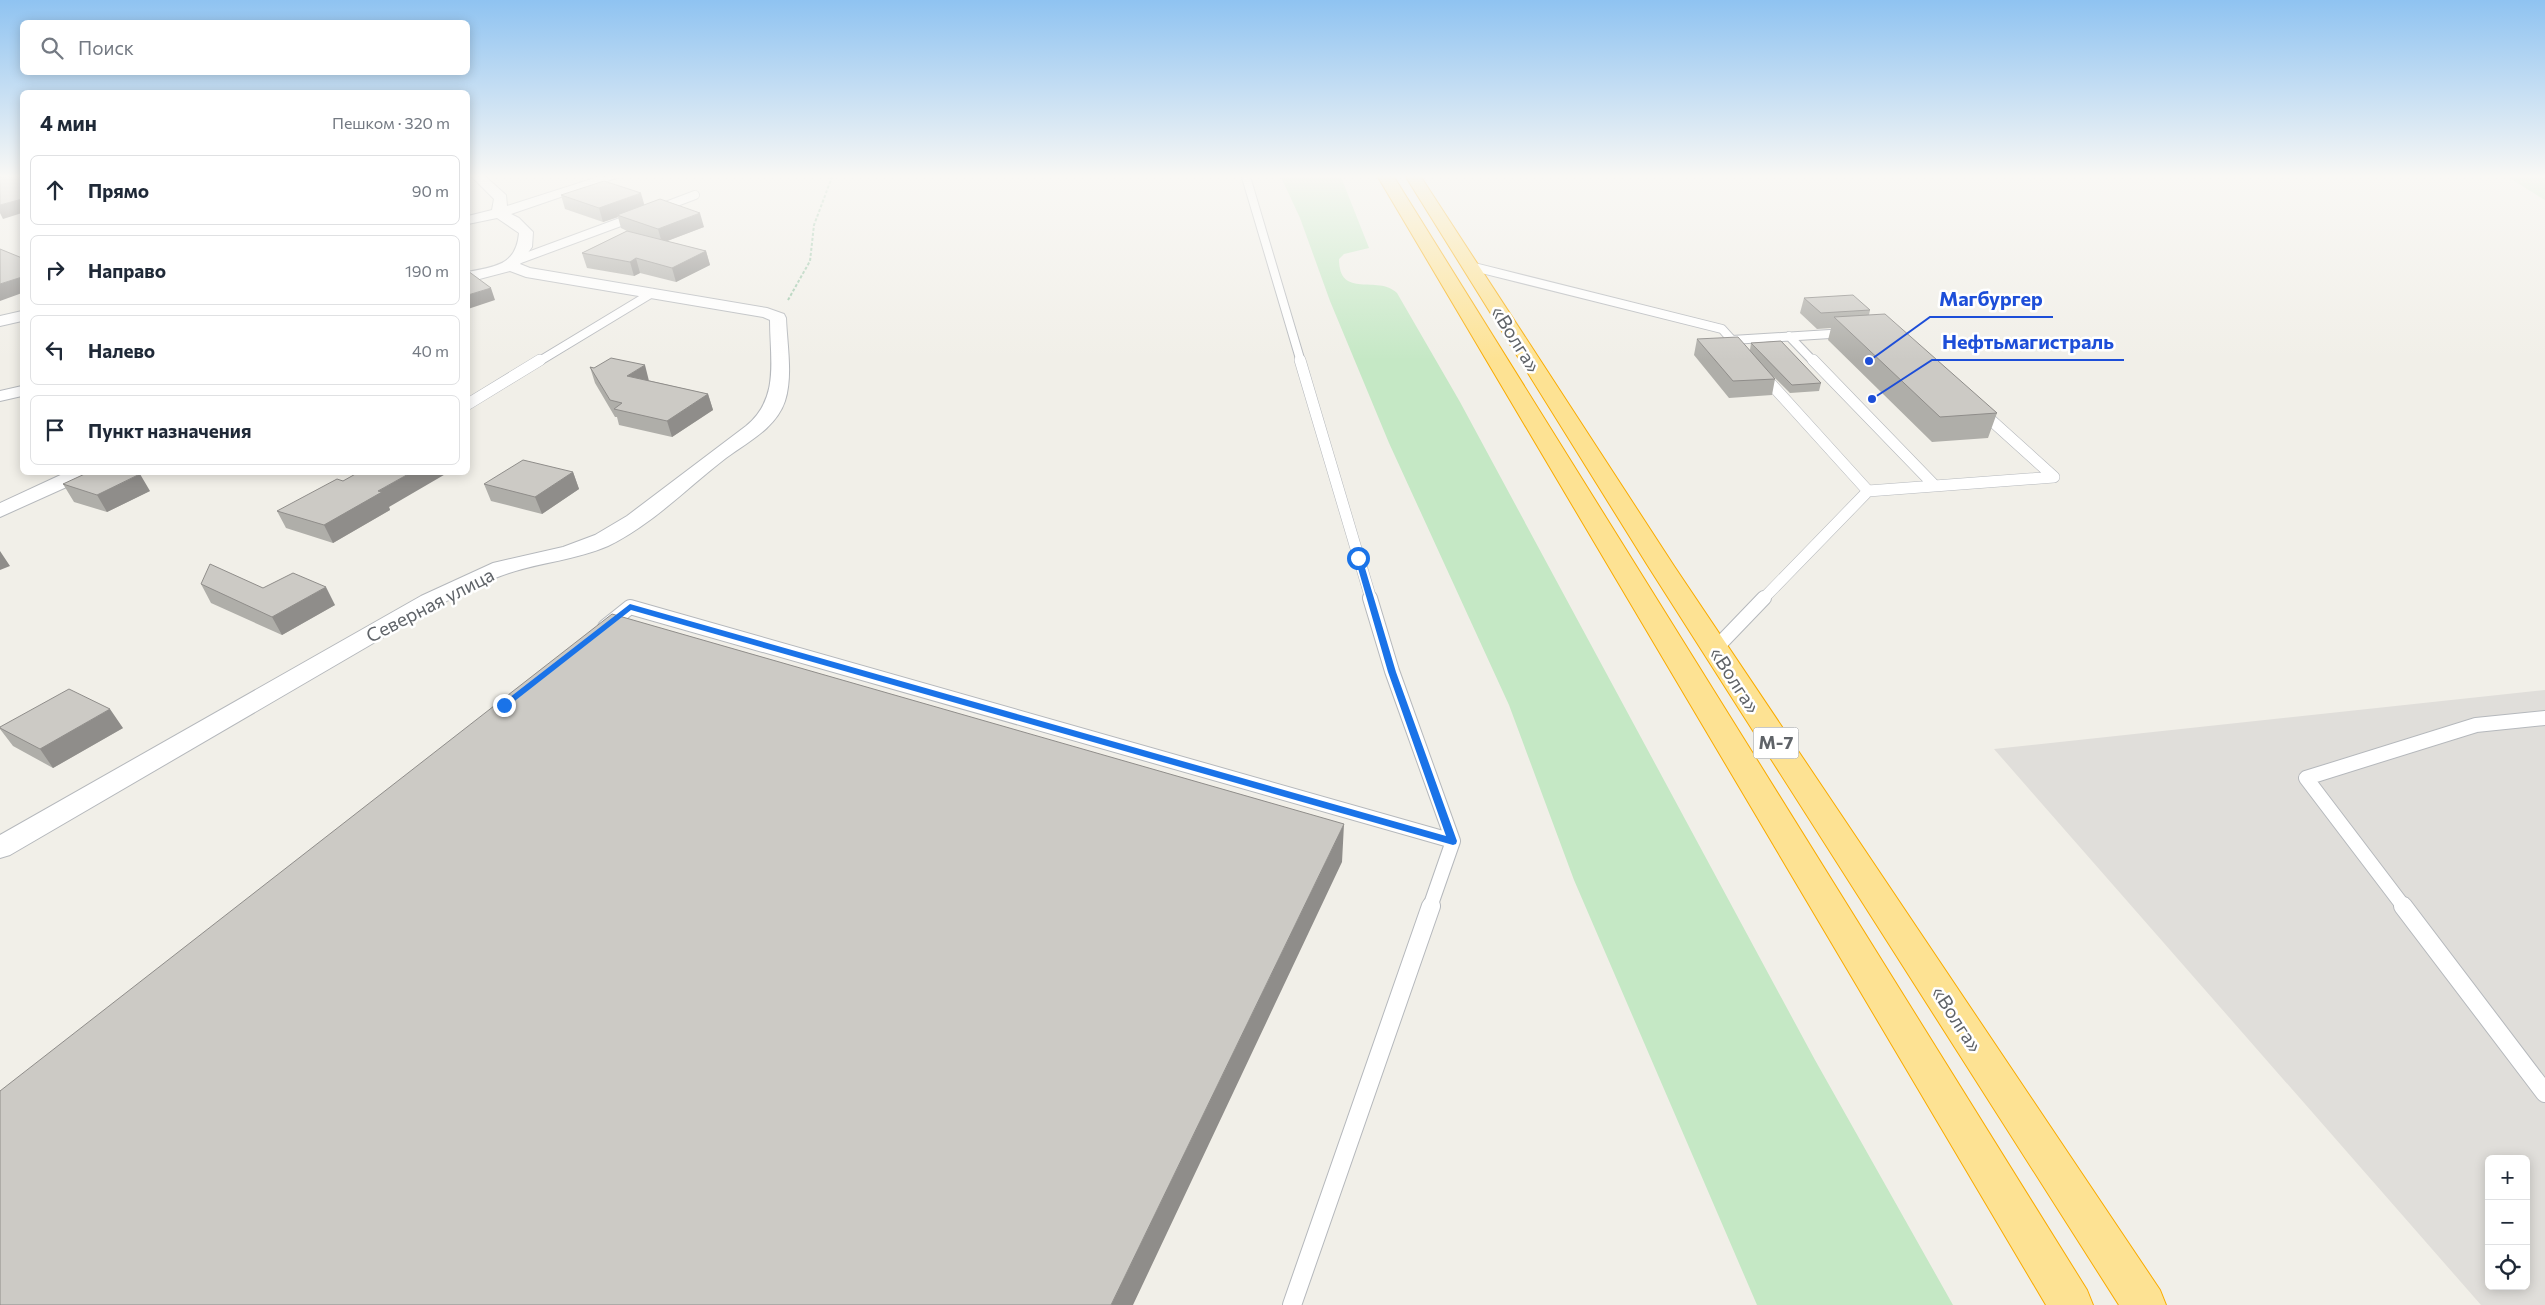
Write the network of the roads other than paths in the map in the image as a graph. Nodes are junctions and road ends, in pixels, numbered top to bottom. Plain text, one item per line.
1 (526, 238) edge
2 (580, 238) edge
3 (1264, 238) edge
4 (1422, 238) edge
5 (1452, 238) edge
6 (513, 263) junction
7 (1470, 266) junction
8 (470, 276) edge
9 (652, 293) junction
10 (1854, 332) edge
11 (1789, 336) junction
12 (1732, 340) junction
13 (20, 391) edge
14 (0, 396) edge
15 (470, 403) edge
16 (1976, 407) edge
17 (78, 475) edge
18 (1935, 486) junction
19 (1868, 491) junction
20 (0, 511) edge
21 (590, 638) edge
22 (1715, 649) junction
23 (2545, 718) edge
24 (1453, 841) junction
25 (0, 848) edge
26 (2545, 1093) edge
27 (1292, 1305) edge
28 (2070, 1305) edge
29 (2144, 1305) edge

1 - 6 street
2 - 6 lane
3 - 24 lane
4 - 28 highway, «Волга» / М-7
5 - 7 highway, «Волга» / М-7
6 - 8 street
6 - 9 street
7 - 12 lane
7 - 22 highway, «Волга» / М-7
9 - 15 lane
9 - 25 street, Северная улица
10 - 11 lane
11 - 12 lane
11 - 18 lane
12 - 19 lane
13 - 14 street
16 - 18 lane
17 - 20 street
18 - 19 lane
19 - 22 lane
21 - 24 lane
22 - 29 highway, «Волга» / М-7
23 - 26 lane
24 - 27 lane

